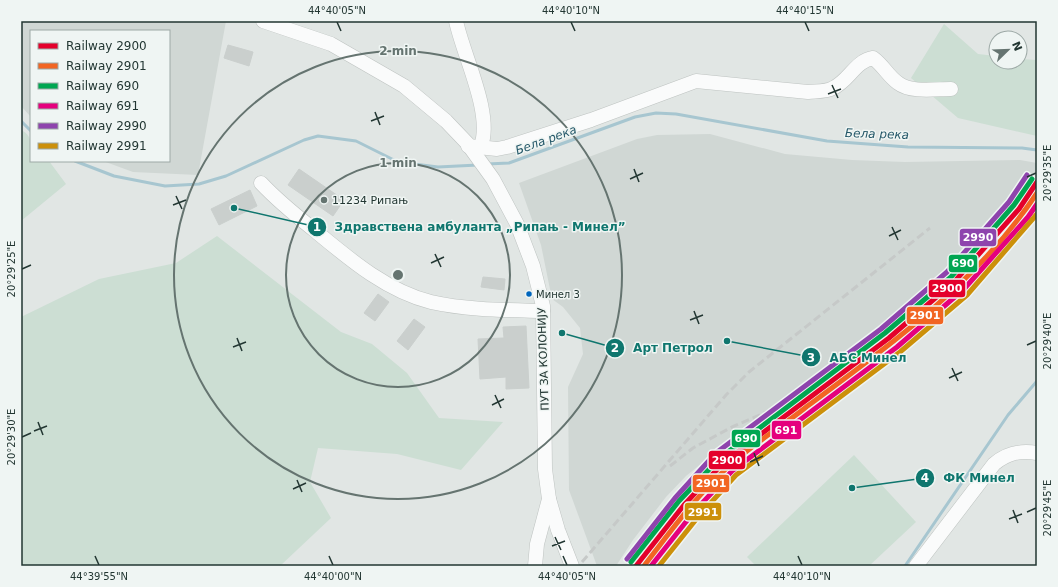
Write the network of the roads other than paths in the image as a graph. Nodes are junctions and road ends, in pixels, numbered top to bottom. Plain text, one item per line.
1 (263, 21) edge
2 (456, 21) edge
3 (951, 89) dead end
4 (476, 150) junction
5 (261, 183) dead end
6 (543, 312) junction
7 (1037, 453) edge
8 (549, 499) junction
9 (535, 566) edge
10 (572, 566) edge
11 (916, 566) edge

1 - 4 street, ПУТ ЗА КОЛОНИЈУ
2 - 4 street
3 - 4 street
4 - 6 street, ПУТ ЗА КОЛОНИЈУ
5 - 6 street
6 - 8 street, ПУТ ЗА КОЛОНИЈУ
7 - 11 street
8 - 9 street
8 - 10 street, ПУТ ЗА КОЛОНИЈУ

